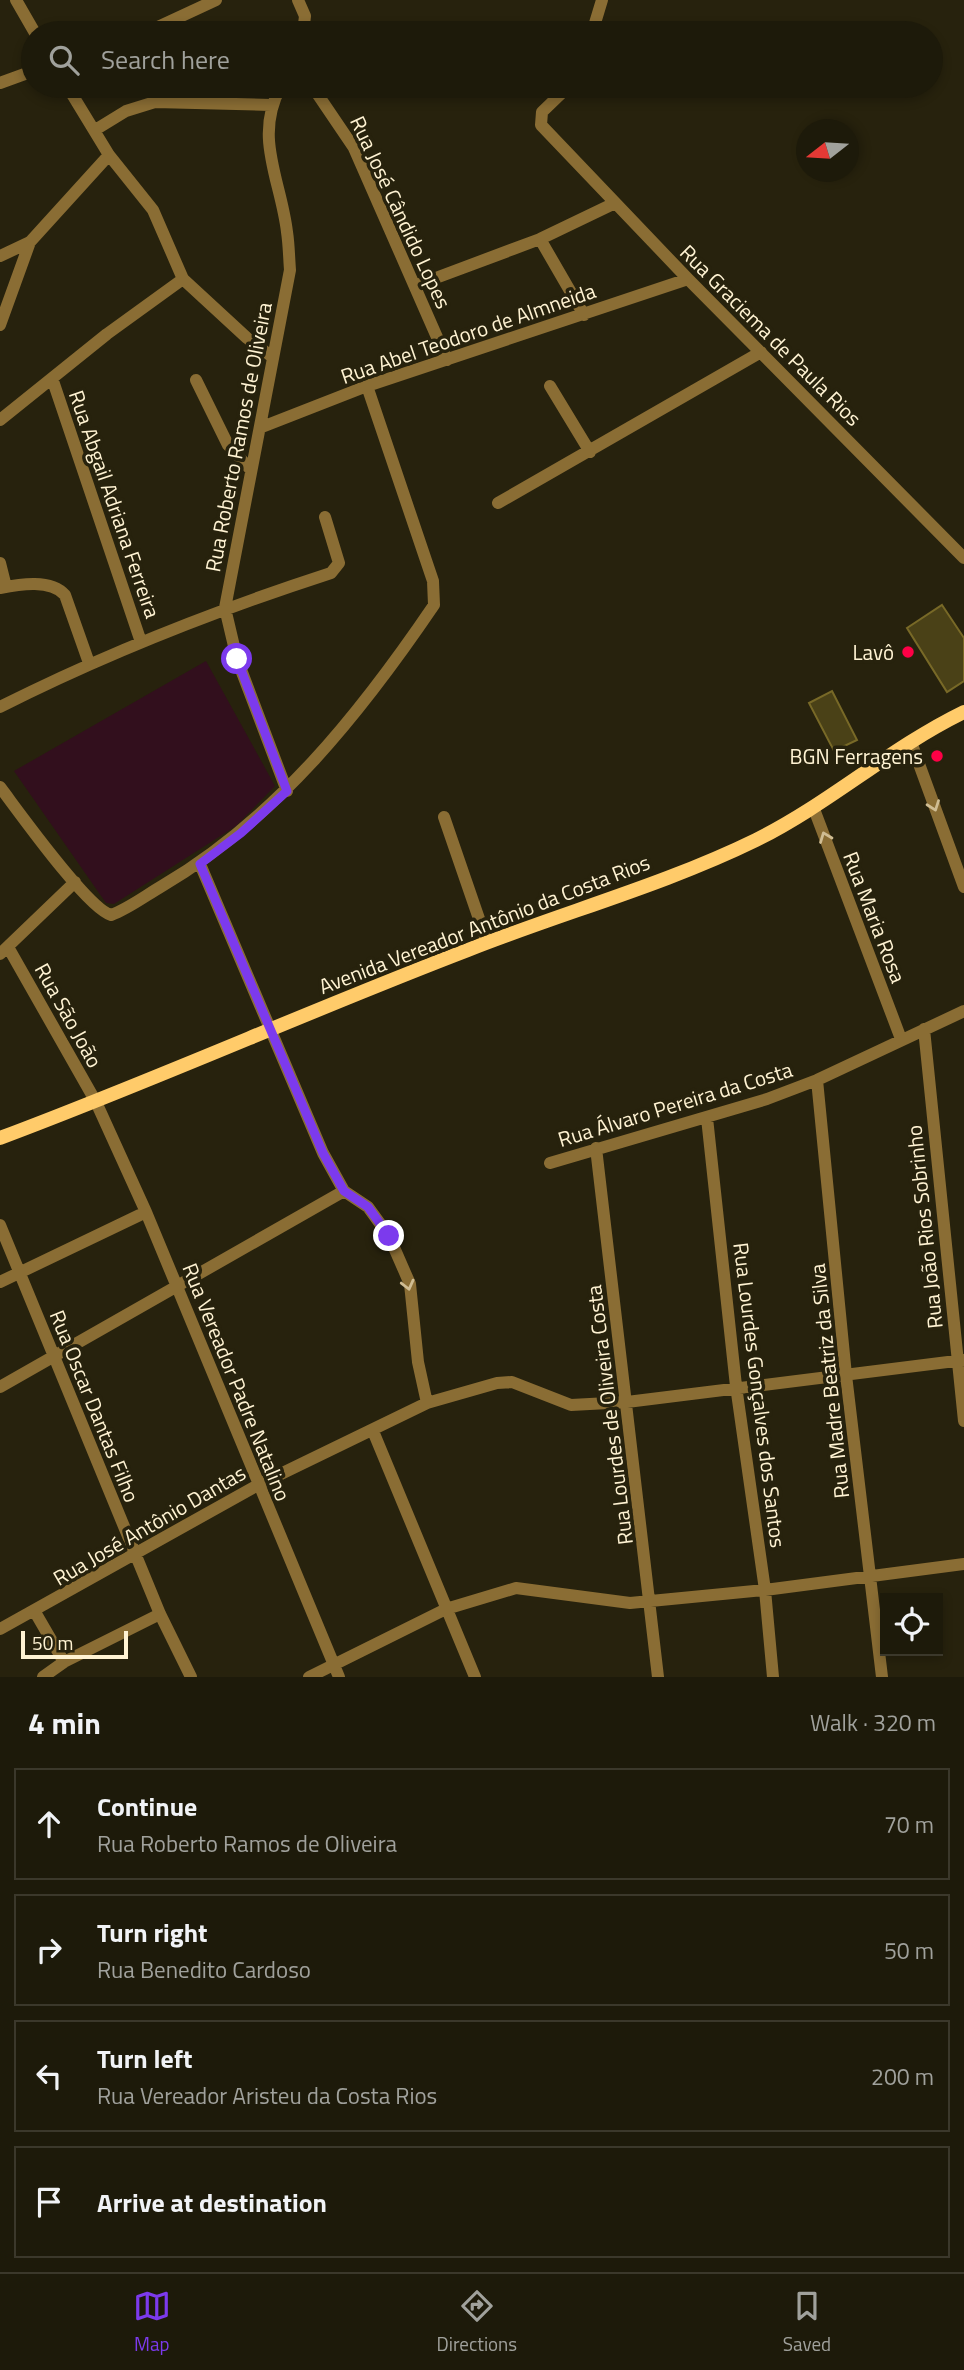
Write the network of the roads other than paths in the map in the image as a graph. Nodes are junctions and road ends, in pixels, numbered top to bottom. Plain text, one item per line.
1 (16, 0) edge
2 (216, 0) edge
3 (298, 0) edge
4 (601, 0) edge
5 (28, 21) edge
6 (171, 21) edge
7 (304, 21) edge
8 (595, 21) edge
9 (21, 75) edge
10 (0, 82) edge
11 (75, 98) edge
12 (275, 98) edge
13 (320, 98) edge
14 (557, 98) edge
15 (271, 105) junction
16 (95, 130) junction
17 (109, 155) junction
18 (615, 203) junction
19 (540, 239) junction
20 (30, 242) junction
21 (0, 256) edge
22 (183, 279) junction
23 (688, 279) junction
24 (417, 285) junction
25 (584, 315) junction
26 (0, 326) edge
27 (761, 352) junction
28 (271, 356) junction
29 (447, 360) junction
30 (52, 378) junction
31 (196, 380) dead end
32 (367, 386) junction
33 (550, 386) dead end
34 (0, 420) edge
35 (262, 427) junction
36 (590, 452) junction
37 (250, 469) junction
38 (498, 503) dead end
39 (325, 517) dead end
40 (964, 558) edge
41 (0, 563) edge
42 (3, 587) edge
43 (225, 608) junction
44 (141, 642) junction
45 (89, 663) junction
46 (0, 707) edge
47 (964, 712) edge
48 (911, 742) junction
49 (0, 787) edge
50 (287, 791) junction
51 (814, 809) junction
52 (444, 817) dead end
53 (200, 864) junction
54 (75, 882) junction
55 (964, 887) edge
56 (487, 942) junction
57 (4, 950) edge
58 (964, 1010) edge
59 (271, 1027) junction
60 (924, 1029) junction
61 (901, 1039) junction
62 (817, 1080) junction
63 (96, 1102) junction
64 (708, 1118) junction
65 (0, 1138) edge
66 (596, 1148) junction
67 (550, 1163) dead end
68 (344, 1191) junction
69 (146, 1212) junction
70 (0, 1225) edge
71 (19, 1273) junction
72 (0, 1282) edge
73 (177, 1286) junction
74 (56, 1357) junction
75 (960, 1361) edge
76 (846, 1376) junction
77 (736, 1386) junction
78 (0, 1387) edge
79 (627, 1402) junction
80 (427, 1403) junction
81 (964, 1421) edge
82 (373, 1431) junction
83 (258, 1485) junction
84 (135, 1554) junction
85 (964, 1564) edge
86 (871, 1577) junction
87 (765, 1591) junction
88 (650, 1602) junction
89 (446, 1609) junction
90 (35, 1612) junction
91 (160, 1614) junction
92 (0, 1629) edge
93 (64, 1662) junction
94 (336, 1671) edge
95 (43, 1677) edge
96 (191, 1677) edge
97 (309, 1677) edge
98 (475, 1677) edge
99 (659, 1677) edge
100 (773, 1677) edge
101 (882, 1677) edge

1 - 5 street
2 - 6 street
3 - 7 street
4 - 8 street
9 - 10 street
11 - 16 street
12 - 15 street, Rua Roberto Ramos de Oliveira
13 - 24 street, Rua José Cândido Lopes
14 - 18 street, Rua Graciema de Paula Rios
15 - 16 street
15 - 28 street, Rua Roberto Ramos de Oliveira
16 - 17 street
17 - 20 street
17 - 22 street
18 - 19 street
18 - 23 street, Rua Graciema de Paula Rios
19 - 24 street
19 - 25 street
20 - 21 street
20 - 26 street
22 - 28 street
22 - 30 street
23 - 25 street, Rua Abel Teodoro de Almneida
23 - 27 street, Rua Graciema de Paula Rios
24 - 29 street, Rua José Cândido Lopes
25 - 29 street, Rua Abel Teodoro de Almneida
27 - 36 street
27 - 40 street, Rua Graciema de Paula Rios
28 - 35 street, Rua Roberto Ramos de Oliveira
29 - 32 street, Rua Abel Teodoro de Almneida
30 - 34 street
30 - 44 street, Rua Abgail Adriana Ferreira
31 - 37 street
32 - 35 street, Rua Abel Teodoro de Almneida
32 - 50 street
33 - 36 street
35 - 37 street, Rua Roberto Ramos de Oliveira
36 - 38 street
37 - 43 street, Rua Roberto Ramos de Oliveira
39 - 43 street
41 - 42 street
42 - 45 street
43 - 44 street
43 - 50 street, Rua Roberto Ramos de Oliveira
44 - 45 street
45 - 46 street
47 - 48 main road, Avenida Vereador Antônio da Costa Rios
48 - 51 main road, Avenida Vereador Antônio da Costa Rios
48 -> 55 street
49 - 54 street
50 - 53 street
51 - 56 main road, Avenida Vereador Antônio da Costa Rios
61 -> 51 street, Rua Maria Rosa
52 - 56 street
53 - 54 street
53 - 59 street
54 - 57 street
56 - 59 main road, Avenida Vereador Antônio da Costa Rios
57 - 63 street, Rua São João
58 - 60 street, Rua Álvaro Pereira da Costa
59 - 63 main road, Avenida Vereador Antônio da Costa Rios
59 - 68 street
60 - 61 street, Rua Álvaro Pereira da Costa
60 - 75 street, Rua João Rios Sobrinho
61 - 62 street, Rua Álvaro Pereira da Costa
62 - 64 street, Rua Álvaro Pereira da Costa
62 - 76 street, Rua Madre Beatriz da Silva
63 - 65 main road, Avenida Vereador Antônio da Costa Rios
63 - 69 street, Rua Vereador Padre Natalino
64 - 66 street, Rua Álvaro Pereira da Costa
64 - 77 street, Rua Lourdes Gonçalves dos Santos
66 - 67 street, Rua Álvaro Pereira da Costa
66 - 79 street, Rua Lourdes de Oliveira Costa
68 - 73 street
68 -> 80 street
69 - 71 street
69 - 73 street, Rua Vereador Padre Natalino
70 - 71 street, Rua Oscar Dantas Filho
71 - 72 street
71 - 74 street, Rua Oscar Dantas Filho
73 - 74 street
73 - 83 street, Rua Vereador Padre Natalino
74 - 78 street
74 - 84 street, Rua Oscar Dantas Filho
75 - 76 street
75 - 81 street, Rua João Rios Sobrinho
76 - 77 street
76 - 86 street, Rua Madre Beatriz da Silva
77 - 79 street
77 - 87 street, Rua Lourdes Gonçalves dos Santos
79 - 80 street, Rua José Antônio Dantas
79 - 88 street, Rua Lourdes de Oliveira Costa
80 - 82 street, Rua José Antônio Dantas
82 - 83 street, Rua José Antônio Dantas
82 - 89 street
83 - 84 street, Rua José Antônio Dantas
83 - 94 street, Rua Vereador Padre Natalino
84 - 90 street, Rua José Antônio Dantas
84 - 91 street, Rua Oscar Dantas Filho
85 - 86 street
86 - 87 street
86 - 101 street, Rua Madre Beatriz da Silva
87 - 88 street
87 - 100 street, Rua Lourdes Gonçalves dos Santos
88 - 89 street
88 - 99 street, Rua Lourdes de Oliveira Costa
89 - 94 street
89 - 98 street
90 - 92 street, Rua José Antônio Dantas
90 - 93 street
91 - 93 street
91 - 96 street, Rua Oscar Dantas Filho
93 - 95 street
94 - 97 street

